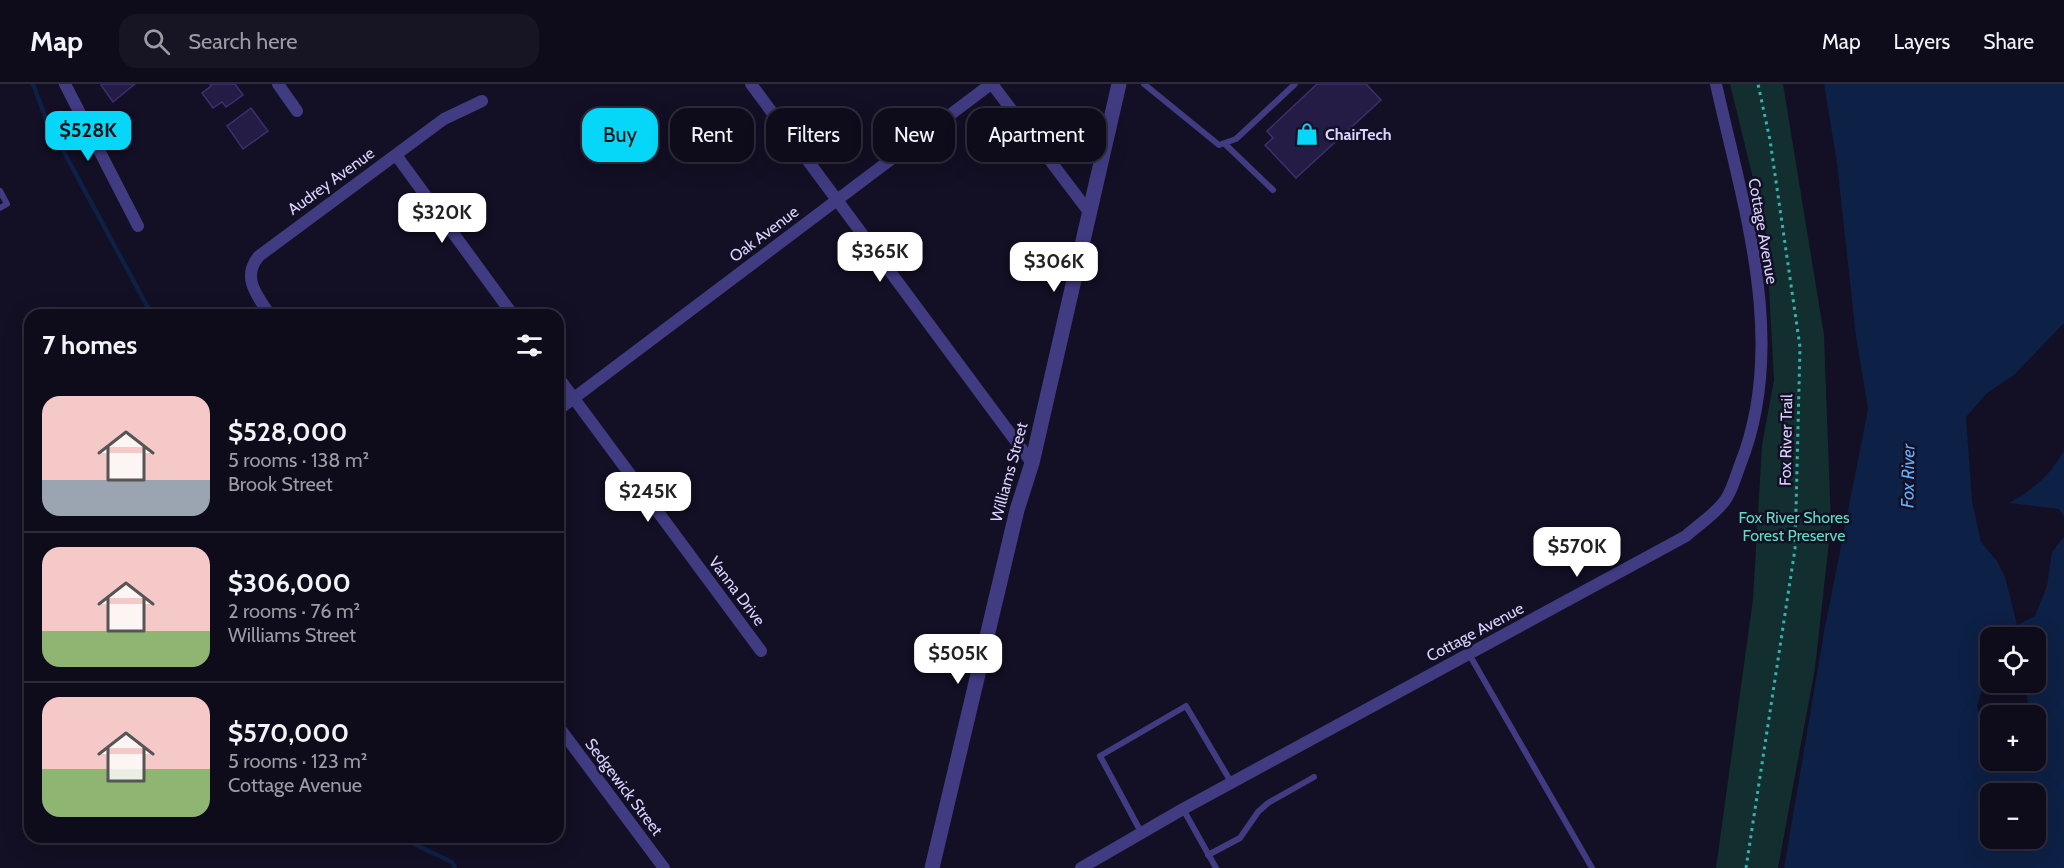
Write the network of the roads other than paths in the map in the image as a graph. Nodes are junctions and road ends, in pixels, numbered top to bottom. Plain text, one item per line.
1 (65, 84) edge
2 (278, 84) edge
3 (751, 84) edge
4 (991, 84) edge
5 (1119, 84) edge
6 (1144, 84) edge
7 (1295, 84) edge
8 (1716, 84) edge
9 (482, 101) dead end
10 (297, 111) dead end
11 (1225, 144) junction
12 (396, 155) junction
13 (1273, 190) dead end
14 (0, 191) edge
15 (837, 200) junction
16 (0, 208) edge
17 (1089, 213) junction
18 (138, 226) dead end
19 (267, 309) edge
20 (509, 309) edge
21 (564, 385) edge
22 (574, 398) junction
23 (564, 406) edge
24 (1032, 463) junction
25 (761, 651) dead end
26 (1469, 654) junction
27 (564, 734) edge
28 (1314, 777) dead end
29 (1231, 782) junction
30 (1183, 808) junction
31 (1141, 832) junction
32 (1208, 855) junction
33 (664, 868) edge
34 (932, 868) edge
35 (1081, 868) edge
36 (1216, 868) edge
37 (1592, 868) edge

1 - 18 street
2 - 10 street
3 - 15 street
4 - 15 street, Oak Avenue
4 - 17 street
5 - 17 street, Williams Street
6 - 11 lane
7 - 11 lane
8 - 26 street, Cottage Avenue
9 - 12 street, Audrey Avenue
11 - 13 lane
12 - 19 street, Audrey Avenue
12 - 20 street
14 - 16 lane
15 - 22 street, Oak Avenue
15 - 24 street
17 - 24 street, Williams Street
21 - 22 street, Vanna Drive
22 - 23 street, Oak Avenue
22 - 25 street, Vanna Drive
24 - 34 street, Williams Street
26 - 29 street, Cottage Avenue
26 - 37 lane
27 - 33 street, Sedgewick Street
28 - 32 lane
29 - 30 street, Cottage Avenue
29 - 31 lane
30 - 31 street, Cottage Avenue
30 - 32 lane
31 - 35 street, Cottage Avenue
32 - 36 lane

